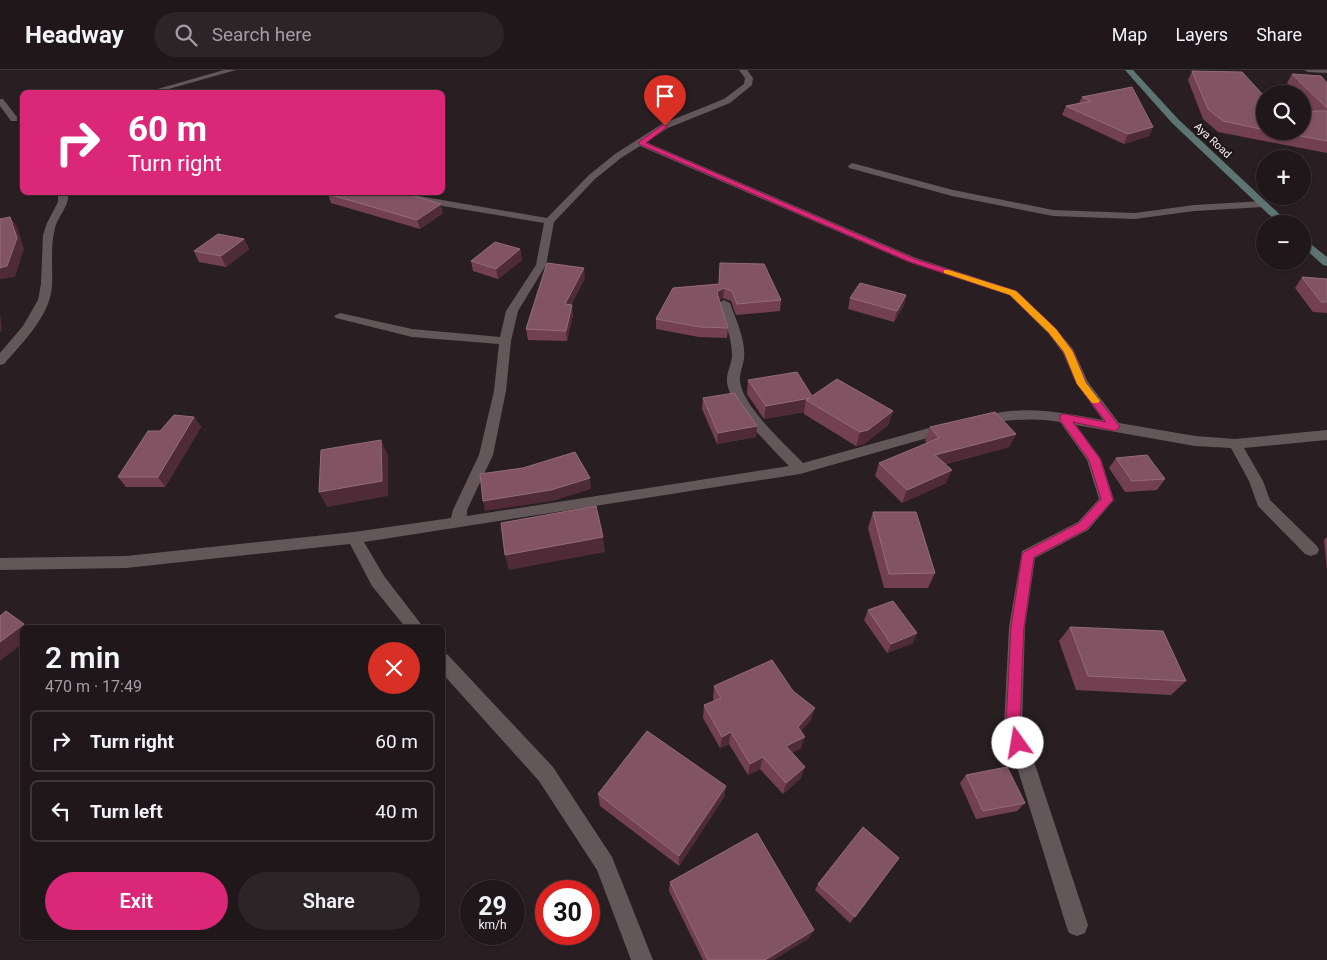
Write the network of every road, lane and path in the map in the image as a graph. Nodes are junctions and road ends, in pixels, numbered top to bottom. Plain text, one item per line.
1 (232, 70) edge
2 (743, 70) edge
3 (1129, 70) edge
4 (1308, 70) edge
5 (1327, 71) edge
6 (158, 90) edge
7 (0, 101) edge
8 (18, 118) edge
9 (0, 121) edge
10 (641, 143) junction
11 (852, 166) dead end
12 (64, 195) edge
13 (400, 196) edge
14 (1256, 197) edge
15 (1256, 204) edge
16 (1265, 205) edge
17 (1276, 215) edge
18 (549, 221) junction
19 (1311, 248) edge
20 (1327, 263) edge
21 (724, 303) dead end
22 (340, 316) dead end
23 (505, 341) junction
24 (0, 361) edge
25 (1064, 417) junction
26 (1115, 427) junction
27 (1327, 435) edge
28 (1235, 444) junction
29 (800, 469) junction
30 (458, 523) junction
31 (354, 538) junction
32 (1311, 550) dead end
33 (0, 564) edge
34 (414, 625) edge
35 (445, 663) edge
36 (1077, 924) dead end
37 (642, 960) edge

1 - 6 street
2 - 10 street
3 - 14 street, Aya Road
4 - 5 street
7 - 8 street
8 - 9 street
10 - 18 street
10 - 26 street
11 - 15 street
12 - 24 street
13 - 18 street
16 - 17 street, Aya Road
18 - 23 street
19 - 20 street
21 - 29 street
22 - 23 street
23 - 30 street
25 - 26 street
25 - 29 street
25 - 36 street
26 - 28 street
27 - 28 street
28 - 32 street
29 - 30 street
30 - 31 street
31 - 33 street
31 - 34 street
35 - 37 street

